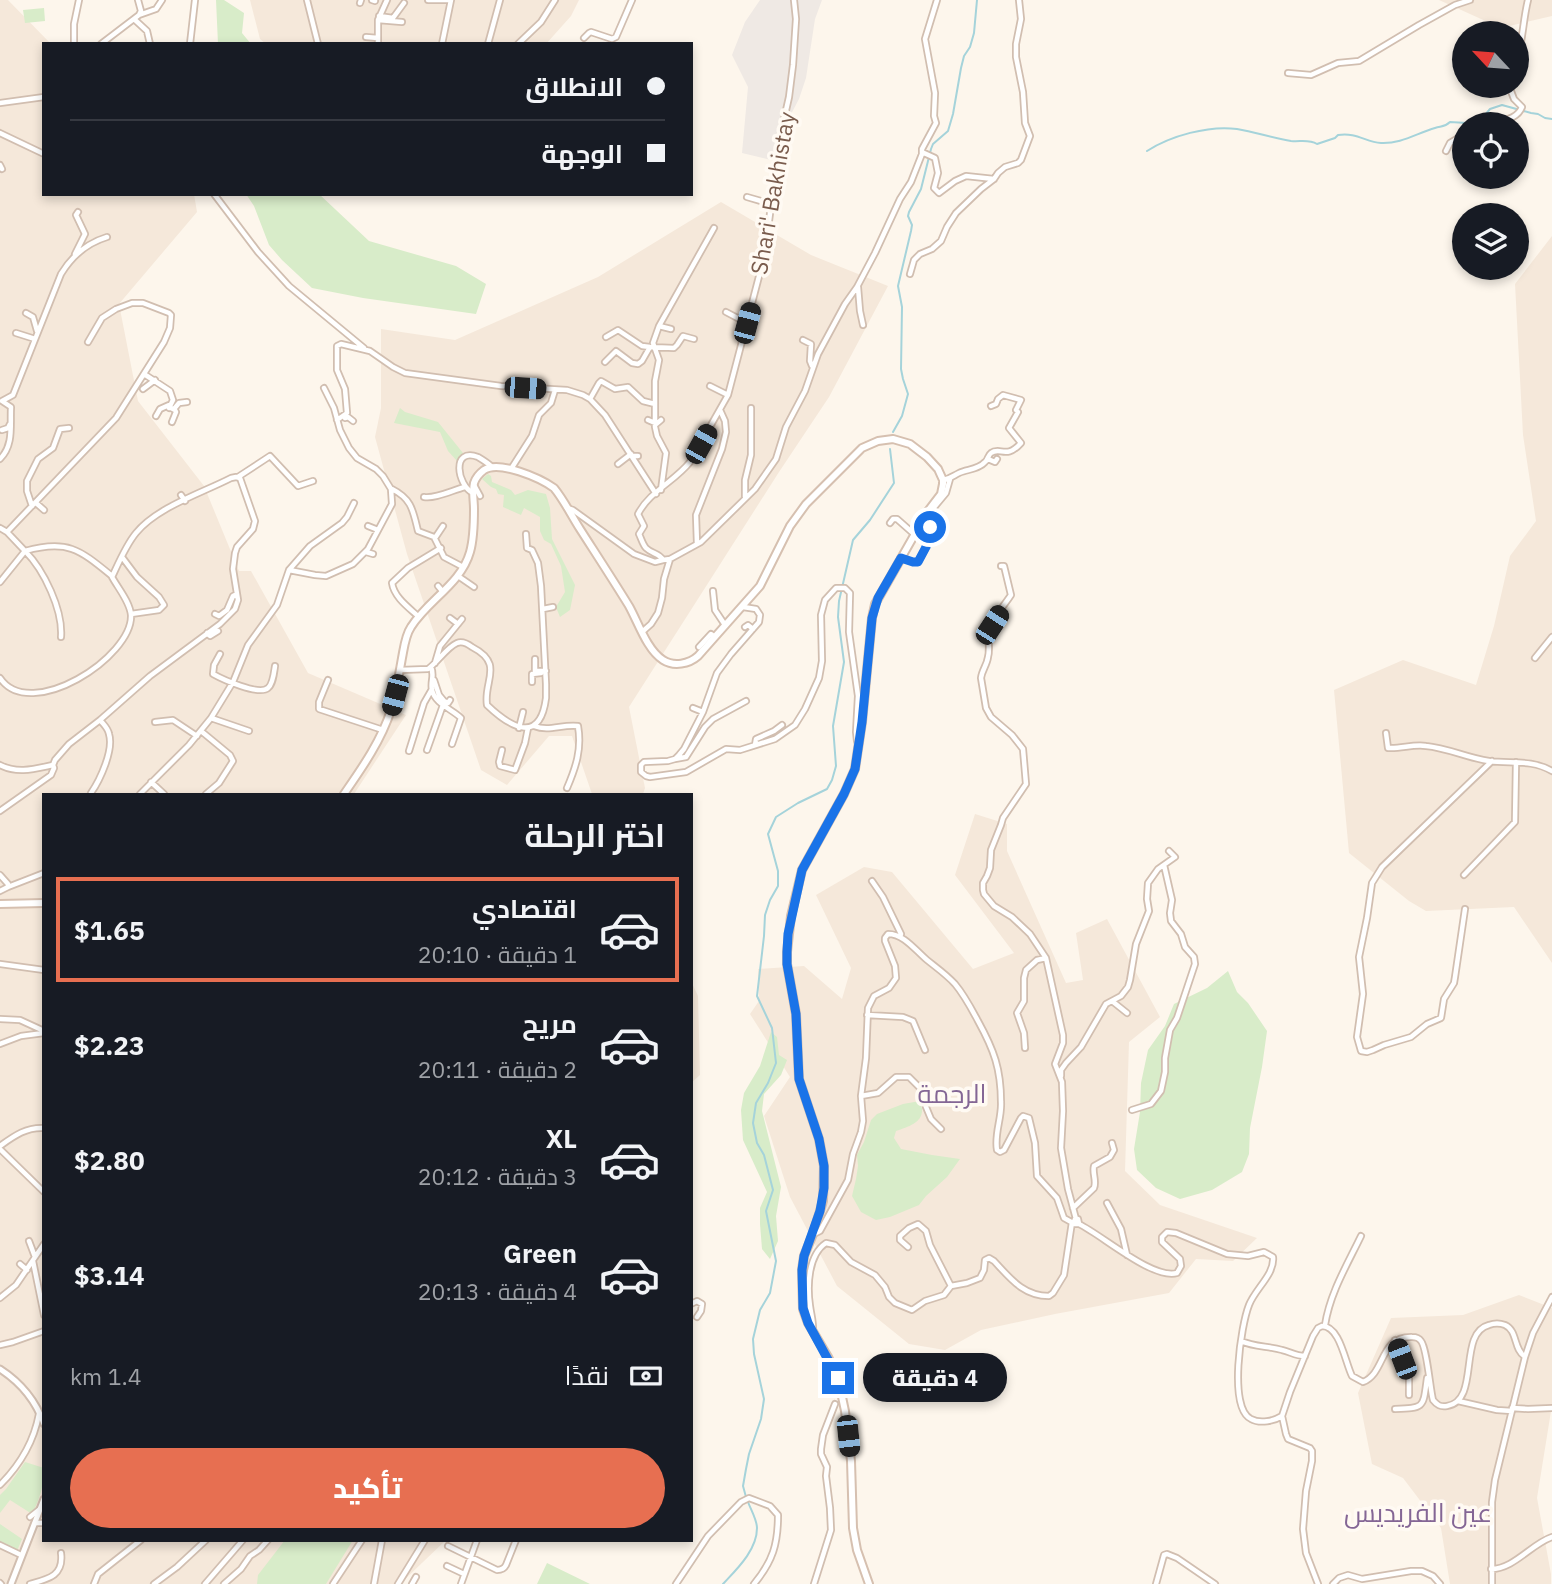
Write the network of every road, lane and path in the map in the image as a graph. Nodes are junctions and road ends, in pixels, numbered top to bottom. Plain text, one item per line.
1 (79, 0) edge
2 (138, 0) edge
3 (162, 0) edge
4 (195, 0) edge
5 (307, 0) edge
6 (387, 0) edge
7 (428, 0) edge
8 (451, 0) edge
9 (500, 0) edge
10 (555, 0) edge
11 (632, 0) edge
12 (794, 0) edge
13 (937, 0) edge
14 (1019, 0) edge
15 (1470, 0) edge
16 (1528, 0) edge
17 (404, 3) dead end
18 (139, 15) junction
19 (378, 18) junction
20 (134, 19) junction
21 (1524, 21) edge
22 (402, 22) dead end
23 (366, 37) dead end
24 (584, 38) dead end
25 (378, 41) edge
26 (74, 42) edge
27 (103, 42) edge
28 (149, 42) edge
29 (190, 42) edge
30 (318, 42) edge
31 (442, 42) edge
32 (489, 42) edge
33 (519, 42) edge
34 (1288, 73) dead end
35 (42, 97) edge
36 (0, 103) edge
37 (0, 133) edge
38 (1452, 142) edge
39 (1446, 151) dead end
40 (42, 153) edge
41 (923, 153) junction
42 (995, 179) junction
43 (215, 196) edge
44 (747, 197) dead end
45 (771, 204) junction
46 (78, 212) dead end
47 (714, 228) dead end
48 (107, 237) dead end
49 (73, 258) junction
50 (910, 274) dead end
51 (858, 286) junction
52 (726, 312) dead end
53 (26, 313) dead end
54 (747, 323) junction
55 (863, 324) dead end
56 (659, 326) junction
57 (671, 329) dead end
58 (38, 332) junction
59 (16, 333) dead end
60 (606, 337) dead end
61 (35, 339) junction
62 (694, 339) dead end
63 (803, 340) dead end
64 (88, 342) dead end
65 (652, 347) junction
66 (367, 350) junction
67 (605, 362) dead end
68 (812, 367) junction
69 (144, 374) junction
70 (155, 380) junction
71 (710, 386) dead end
72 (324, 388) dead end
73 (143, 389) dead end
74 (555, 390) junction
75 (13, 395) junction
76 (728, 395) junction
77 (590, 399) junction
78 (1, 401) edge
79 (187, 402) dead end
80 (655, 404) junction
81 (991, 406) dead end
82 (11, 407) junction
83 (170, 407) junction
84 (751, 408) dead end
85 (720, 410) junction
86 (156, 416) dead end
87 (649, 420) dead end
88 (337, 421) junction
89 (352, 421) dead end
90 (172, 422) dead end
91 (11, 423) junction
92 (657, 423) junction
93 (69, 428) dead end
94 (2, 430) dead end
95 (631, 455) junction
96 (638, 456) dead end
97 (0, 459) edge
98 (988, 459) junction
99 (997, 459) dead end
100 (618, 464) dead end
101 (492, 467) junction
102 (511, 469) junction
103 (238, 477) junction
104 (947, 479) junction
105 (313, 481) dead end
106 (465, 487) junction
107 (391, 489) junction
108 (658, 492) junction
109 (181, 495) dead end
110 (477, 495) junction
111 (424, 497) dead end
112 (745, 498) junction
113 (185, 500) junction
114 (354, 503) dead end
115 (34, 504) junction
116 (566, 508) junction
117 (44, 510) dead end
118 (890, 523) dead end
119 (368, 526) dead end
120 (443, 526) dead end
121 (0, 528) edge
122 (378, 530) junction
123 (7, 531) junction
124 (251, 532) junction
125 (526, 534) dead end
126 (914, 534) junction
127 (435, 538) junction
128 (251, 541) dead end
129 (697, 544) junction
130 (440, 548) junction
131 (26, 551) junction
132 (366, 551) junction
133 (373, 554) dead end
134 (122, 557) junction
135 (901, 558) junction
136 (670, 559) junction
137 (663, 560) junction
138 (1001, 566) dead end
139 (463, 568) junction
140 (289, 570) junction
141 (112, 577) junction
142 (454, 577) junction
143 (0, 582) edge
144 (474, 587) dead end
145 (713, 591) dead end
146 (237, 594) junction
147 (742, 606) junction
148 (553, 607) dead end
149 (543, 609) junction
150 (131, 614) junction
151 (215, 614) dead end
152 (419, 617) junction
153 (450, 618) dead end
154 (725, 625) junction
155 (745, 627) dead end
156 (753, 629) junction
157 (218, 631) dead end
158 (642, 632) junction
159 (207, 633) junction
160 (61, 637) dead end
161 (715, 637) junction
162 (1552, 637) edge
163 (699, 647) dead end
164 (220, 654) dead end
165 (1535, 658) dead end
166 (535, 659) dead end
167 (275, 666) dead end
168 (433, 666) junction
169 (400, 670) junction
170 (546, 672) junction
171 (0, 678) edge
172 (328, 680) dead end
173 (433, 680) junction
174 (233, 682) junction
175 (532, 682) dead end
176 (432, 689) junction
177 (450, 700) dead end
178 (746, 701) dead end
179 (443, 705) junction
180 (693, 708) dead end
181 (523, 712) dead end
182 (703, 712) junction
183 (211, 718) junction
184 (100, 720) junction
185 (155, 722) dead end
186 (782, 725) dead end
187 (519, 727) junction
188 (531, 727) junction
189 (383, 730) junction
190 (201, 731) junction
191 (249, 732) dead end
192 (1386, 733) dead end
193 (197, 736) junction
194 (452, 744) dead end
195 (755, 744) junction
196 (859, 747) junction
197 (427, 750) dead end
198 (502, 750) dead end
199 (409, 751) dead end
200 (675, 759) junction
201 (1492, 761) junction
202 (1516, 762) junction
203 (0, 765) edge
204 (53, 765) junction
205 (1552, 771) edge
206 (151, 782) junction
207 (567, 788) dead end
208 (91, 793) dead end
209 (141, 793) edge
210 (163, 793) edge
211 (207, 793) edge
212 (345, 793) edge
213 (0, 811) edge
214 (1169, 851) dead end
215 (1164, 865) junction
216 (42, 874) edge
217 (0, 875) edge
218 (1464, 875) dead end
219 (872, 881) dead end
220 (8, 887) junction
221 (0, 891) edge
222 (42, 903) edge
223 (0, 904) edge
224 (1465, 909) dead end
225 (901, 937) junction
226 (1046, 958) junction
227 (0, 964) edge
228 (42, 970) edge
229 (1112, 1001) junction
230 (1127, 1013) dead end
231 (867, 1015) junction
232 (0, 1019) edge
233 (42, 1031) edge
234 (42, 1032) edge
235 (0, 1044) edge
236 (1025, 1048) dead end
237 (925, 1050) dead end
238 (1061, 1077) junction
239 (861, 1096) junction
240 (1132, 1110) dead end
241 (42, 1128) edge
242 (941, 1129) dead end
243 (1112, 1143) dead end
244 (0, 1148) edge
245 (42, 1190) edge
246 (1107, 1203) dead end
247 (1073, 1208) junction
248 (1075, 1222) junction
249 (813, 1234) junction
250 (1361, 1236) dead end
251 (29, 1241) dead end
252 (42, 1247) edge
253 (908, 1247) dead end
254 (1127, 1256) junction
255 (34, 1259) junction
256 (20, 1264) dead end
257 (27, 1270) junction
258 (951, 1286) junction
259 (1552, 1297) edge
260 (0, 1298) edge
261 (42, 1301) edge
262 (693, 1303) edge
263 (697, 1317) dead end
264 (1325, 1325) junction
265 (813, 1330) junction
266 (42, 1332) edge
267 (1395, 1340) junction
268 (1241, 1341) junction
269 (0, 1345) edge
270 (1305, 1356) junction
271 (1525, 1357) junction
272 (0, 1369) edge
273 (1428, 1374) junction
274 (1409, 1395) dead end
275 (1458, 1401) junction
276 (835, 1404) dead end
277 (1552, 1408) edge
278 (1395, 1409) dead end
279 (1512, 1410) junction
280 (41, 1415) edge
281 (1282, 1416) junction
282 (0, 1485) edge
283 (42, 1505) edge
284 (41, 1508) junction
285 (30, 1517) dead end
286 (35, 1523) junction
287 (42, 1523) edge
288 (1552, 1537) edge
289 (138, 1542) edge
290 (203, 1542) edge
291 (241, 1542) edge
292 (266, 1542) edge
293 (361, 1542) edge
294 (382, 1542) edge
295 (424, 1542) edge
296 (476, 1542) edge
297 (515, 1542) edge
298 (0, 1545) edge
299 (448, 1546) dead end
300 (61, 1553) dead end
301 (21, 1555) junction
302 (471, 1557) junction
303 (447, 1566) dead end
304 (1491, 1569) junction
305 (464, 1574) junction
306 (416, 1577) dead end
307 (11, 1584) edge
308 (30, 1584) edge
309 (94, 1584) edge
310 (154, 1584) edge
311 (205, 1584) edge
312 (224, 1584) edge
313 (333, 1584) edge
314 (374, 1584) edge
315 (398, 1584) edge
316 (412, 1584) edge
317 (461, 1584) edge
318 (676, 1584) edge
319 (754, 1584) edge
320 (814, 1584) edge
321 (869, 1584) edge
322 (1156, 1584) edge
323 (1215, 1584) edge
324 (1318, 1584) edge
325 (1333, 1584) edge
326 (1440, 1584) edge
327 (1492, 1584) edge

1 - 26 street
2 - 18 street
3 - 18 street
4 - 29 street
5 - 30 street
6 - 19 street
7 - 8 street
8 - 31 street
9 - 32 street
10 - 33 street
11 - 24 street
12 - 45 street, Shari' Bakhistay
13 - 41 street
14 - 42 street
15 - 34 street
16 - 21 street
17 - 19 street
18 - 20 street
19 - 22 street
19 - 25 street
20 - 27 street
20 - 28 street
23 - 25 street
35 - 36 street
37 - 40 street
38 - 39 street
41 - 42 street
41 - 51 street
42 - 50 street
43 - 66 street
44 - 45 street
45 - 54 street, Shari' Bakhistay
46 - 49 street
47 - 56 street
48 - 49 street
49 - 58 street
51 - 55 street
51 - 68 street
52 - 54 street
53 - 58 street
54 - 76 street, Shari' Bakhistay
56 - 57 street
56 - 65 street
58 - 61 street
59 - 61 street
60 - 65 street
61 - 75 street
62 - 65 street
63 - 68 street
64 - 69 street
65 - 67 street
65 - 80 street
66 - 74 street
66 - 88 street
68 - 112 street
69 - 70 street
69 - 115 street
70 - 73 street
70 - 83 street
71 - 76 street
72 - 88 street
74 - 77 street
74 - 102 street
75 - 78 street
75 - 82 street
76 - 85 street, Shari' Bakhistay
77 - 80 street
77 - 95 street
78 - 82 street
79 - 83 street
80 - 92 street
81 - 98 street
82 - 91 street
83 - 86 street
83 - 90 street
84 - 112 street
85 - 108 street, Shari' Bakhistay
85 - 129 street
87 - 92 street
88 - 89 street
88 - 107 street
91 - 94 street
91 - 97 street
92 - 108 street
93 - 115 street
95 - 96 street
95 - 100 street
95 - 108 street
98 - 99 street
98 - 104 street
101 - 102 main road
101 - 106 street
101 - 110 main road
102 - 116 main road
103 - 105 street
103 - 113 street
103 - 124 street
104 - 126 main road
104 - 135 street
104 - 147 main road
106 - 110 street
106 - 111 street
107 - 122 street
107 - 127 street
108 - 137 street, Shari' Bakhistay
109 - 113 street
110 - 139 main road
112 - 129 street
113 - 134 street
114 - 140 street
115 - 117 street
115 - 123 street
116 - 137 street
116 - 158 main road
118 - 126 street
119 - 122 street
120 - 127 street
121 - 123 street
122 - 132 street
123 - 131 street
124 - 128 street
124 - 146 street
125 - 149 street
126 - 135 main road
127 - 130 street
129 - 136 street
130 - 139 street
130 - 152 street
131 - 141 street
131 - 143 street
131 - 160 street
132 - 133 street
132 - 140 street
134 - 141 street
134 - 150 street
135 - 196 main road
136 - 137 street
136 - 158 street
138 - 226 street
139 - 142 main road
140 - 174 street
141 - 150 street
142 - 144 street
142 - 152 main road
145 - 154 street
146 - 151 street
146 - 159 street
147 - 154 main road
147 - 156 street
148 - 149 street
149 - 170 street
150 - 171 street
152 - 169 main road
153 - 168 street
154 - 161 main road
155 - 156 street
156 - 182 street
157 - 159 street
158 - 161 main road
159 - 184 street
161 - 163 street
162 - 165 street
164 - 174 street
166 - 170 street
167 - 174 street
168 - 169 street
168 - 173 street
168 - 187 street
169 - 189 main road
170 - 175 street
170 - 188 street
172 - 189 street
173 - 176 street
173 - 177 street
174 - 183 street
176 - 179 street
176 - 199 street
178 - 200 street
179 - 194 street
179 - 197 street
180 - 182 street
181 - 187 street
182 - 200 street
183 - 190 street
183 - 191 street
184 - 204 street
184 - 208 street
185 - 193 street
186 - 195 street
187 - 188 street
188 - 198 street
188 - 207 street
189 - 212 main road
190 - 193 street
190 - 211 street
192 - 201 street
193 - 206 street
195 - 196 street
195 - 200 street
196 - 249 main road
201 - 202 street
201 - 224 street
202 - 205 street
202 - 218 street
203 - 204 street
204 - 213 street
206 - 209 street
206 - 210 street
214 - 215 street
215 - 229 street
215 - 240 street
216 - 220 street
217 - 220 street
219 - 225 street
220 - 221 street
222 - 223 main road
225 - 231 street
225 - 248 street
226 - 236 street
226 - 238 street
227 - 228 street
229 - 230 street
229 - 238 street
231 - 237 street
231 - 239 street
232 - 233 street
234 - 235 street
238 - 247 street
239 - 242 street
239 - 249 street
241 - 244 street
243 - 247 street
244 - 245 street
246 - 254 street
247 - 248 street
248 - 254 street
248 - 258 street
249 - 265 main road
250 - 264 street
251 - 255 street
252 - 255 street
253 - 258 street
254 - 268 street
255 - 257 street
255 - 261 street
256 - 257 street
257 - 260 street
258 - 265 street
259 - 271 street
262 - 263 street
264 - 267 street
264 - 270 street
265 - 321 main road
266 - 269 street
267 - 273 street
267 - 274 street
268 - 270 street
268 - 281 street
270 - 281 street
271 - 275 street
271 - 279 street
272 - 280 street
273 - 275 street
273 - 278 street
275 - 279 street
276 - 320 street
277 - 279 street
279 - 304 street
280 - 282 street
281 - 324 street
283 - 284 street
284 - 285 street
284 - 286 street
286 - 287 street
286 - 301 street
288 - 304 street
289 - 309 street
290 - 310 street
291 - 311 street
292 - 312 street
293 - 313 street
294 - 314 street
295 - 315 street
296 - 302 street
297 - 302 street
298 - 301 street
299 - 302 street
300 - 308 street
301 - 307 street
302 - 305 street
303 - 305 street
304 - 327 street
305 - 317 street
306 - 316 street
318 - 319 street
322 - 323 street
325 - 326 street

